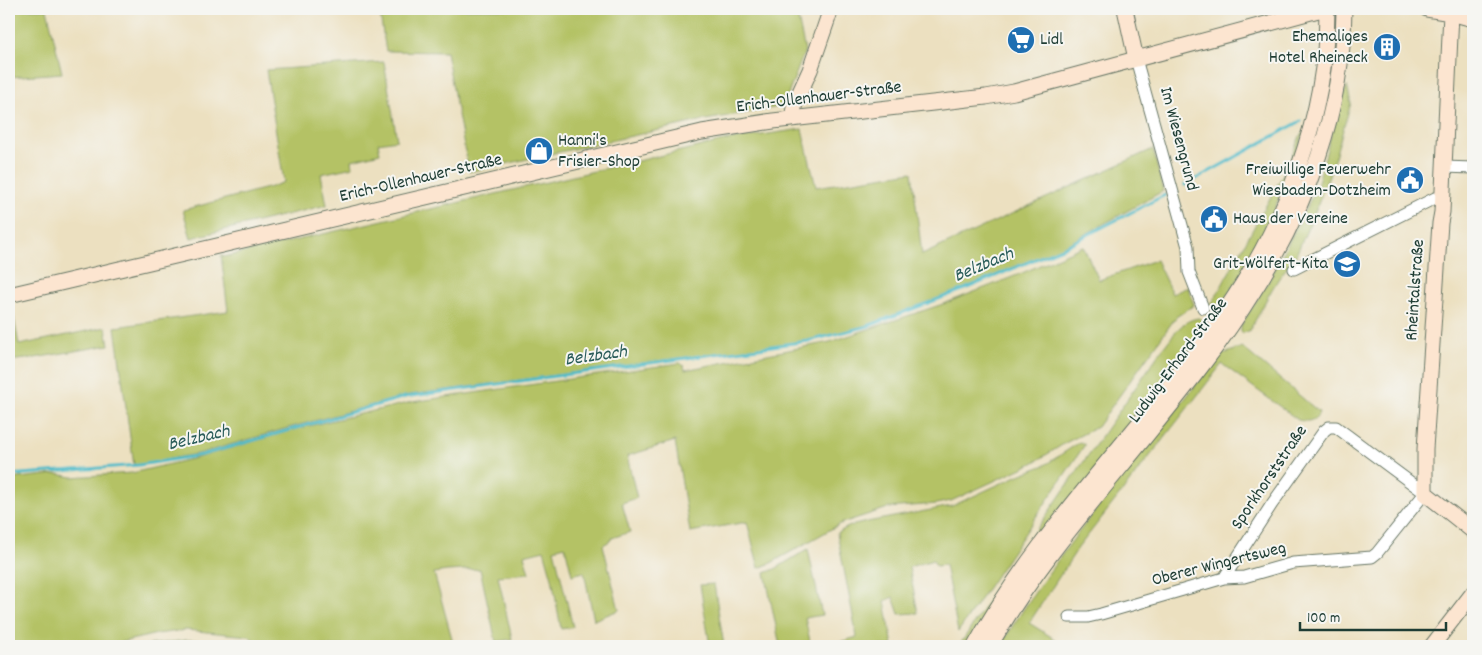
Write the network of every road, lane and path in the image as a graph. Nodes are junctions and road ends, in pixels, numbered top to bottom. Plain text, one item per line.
1 (830, 9) edge
2 (1125, 9) edge
3 (1322, 9) edge
4 (1327, 9) edge
5 (1344, 9) edge
6 (1427, 9) edge
7 (1451, 11) edge
8 (1299, 15) junction
9 (1473, 20) edge
10 (1326, 28) junction
11 (1130, 30) junction
12 (1167, 50) junction
13 (1136, 59) junction
14 (810, 70) junction
15 (807, 117) junction
16 (792, 118) junction
17 (1444, 167) junction
18 (1473, 168) edge
19 (1442, 198) junction
20 (1294, 269) dead end
21 (9, 295) edge
22 (1203, 308) dead end
23 (1230, 316) junction
24 (1212, 341) junction
25 (1425, 493) junction
26 (1473, 531) edge
27 (1224, 578) junction
28 (1473, 593) edge
29 (1069, 617) dead end
30 (975, 646) edge
31 (990, 646) edge
32 (1432, 646) edge

1 - 14 street
2 - 11 street, Im Wiesengrund
3 - 8 street, Erich-Ollenhauer-Straße
4 - 10 street, Ludwig-Erhard-Straße
5 - 23 street, Ludwig-Erhard-Straße
6 - 7 street
7 - 9 street
7 - 17 street, Rheintalstraße
8 - 10 street
8 - 12 street, Erich-Ollenhauer-Straße
10 - 23 street, Ludwig-Erhard-Straße
11 - 12 street
11 - 13 street, Im Wiesengrund
12 - 13 street, Erich-Ollenhauer-Straße
13 - 15 street, Erich-Ollenhauer-Straße
13 - 22 street, Im Wiesengrund
14 - 15 street
14 - 16 street
15 - 16 street, Erich-Ollenhauer-Straße
16 - 21 street, Erich-Ollenhauer-Straße
17 - 18 street
17 - 19 street, Rheintalstraße
19 - 20 street
19 - 25 street, Rheintalstraße
23 - 24 street, Ludwig-Erhard-Straße
24 - 30 street, Ludwig-Erhard-Straße
24 - 31 street, Ludwig-Erhard-Straße
25 - 26 street
25 - 27 street, Oberer Wingertsweg
25 - 27 street, Sporkhorststraße
27 - 29 street, Oberer Wingertsweg
28 - 32 street

